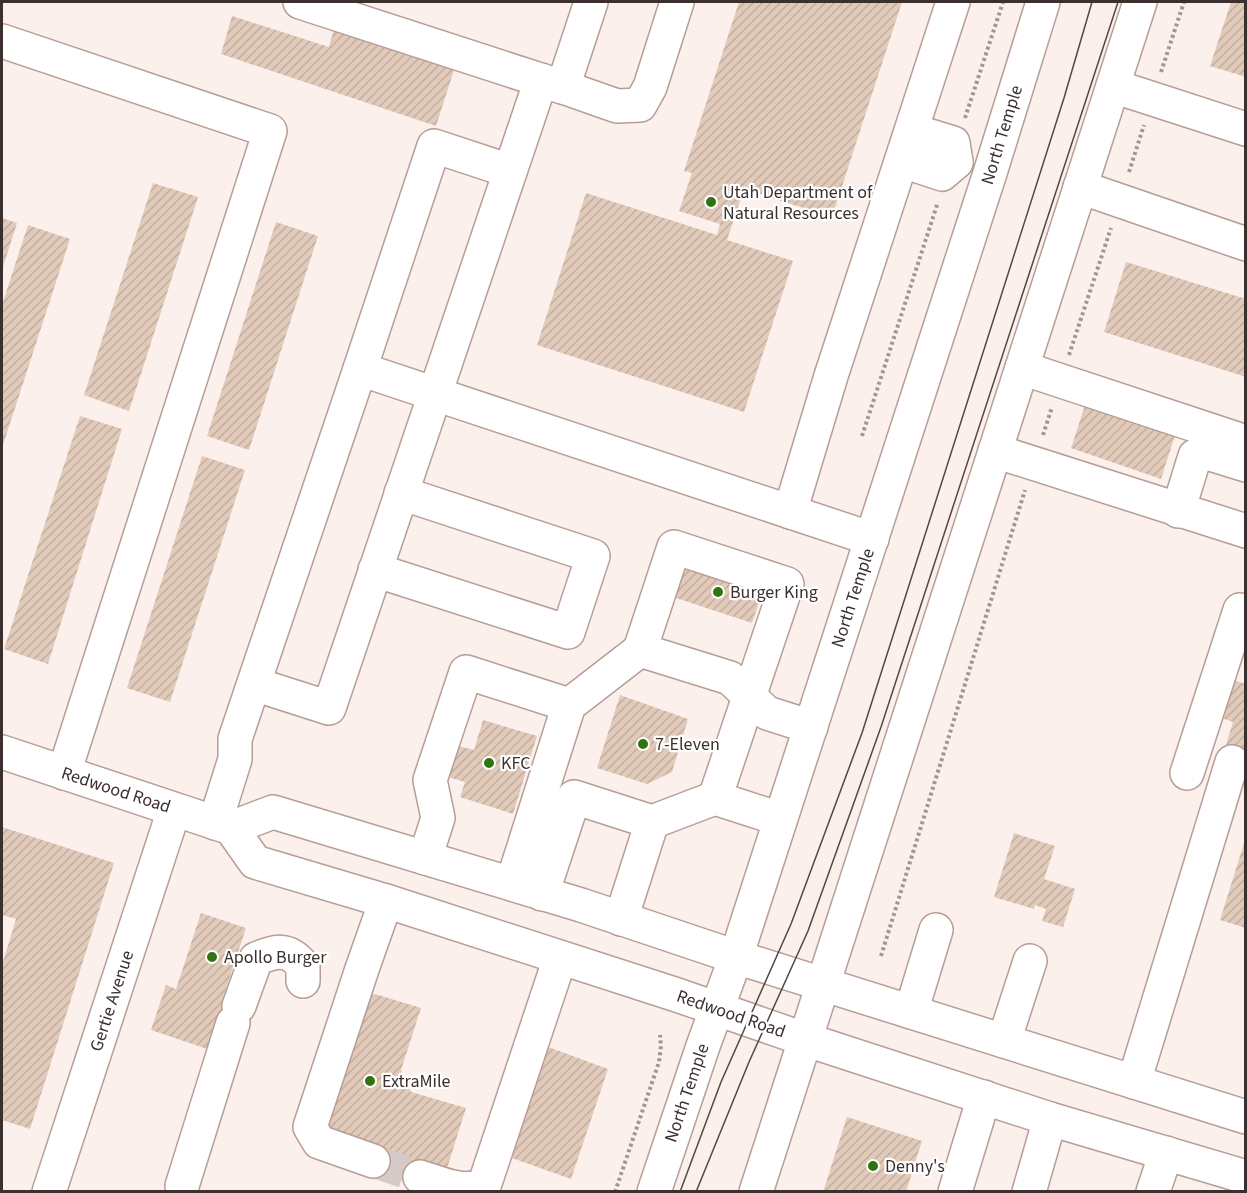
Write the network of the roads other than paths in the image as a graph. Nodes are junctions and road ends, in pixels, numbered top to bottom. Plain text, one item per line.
1 (300, 2) edge
2 (591, 2) edge
3 (677, 2) edge
4 (953, 2) edge
5 (1043, 2) edge
6 (1140, 2) edge
7 (2, 41) edge
8 (552, 84) junction
9 (1113, 86) junction
10 (1245, 129) edge
11 (910, 145) junction
12 (510, 171) junction
13 (990, 173) junction
14 (1080, 187) junction
15 (1245, 244) edge
16 (1022, 368) junction
17 (360, 369) junction
18 (434, 393) junction
19 (1245, 442) edge
20 (995, 451) junction
21 (1245, 465) edge
22 (401, 493) junction
23 (1178, 511) junction
24 (790, 512) junction
25 (1245, 531) edge
26 (872, 539) junction
27 (375, 570) junction
28 (1240, 610) dead end
29 (640, 650) junction
30 (254, 684) junction
31 (750, 696) junction
32 (569, 705) junction
33 (811, 727) junction
34 (2, 752) edge
35 (1232, 762) dead end
36 (63, 773) junction
37 (1187, 773) dead end
38 (715, 798) junction
39 (174, 810) junction
40 (780, 819) junction
41 (652, 822) junction
42 (223, 826) junction
43 (425, 858) junction
44 (527, 889) junction
45 (386, 901) junction
46 (621, 919) junction
47 (936, 930) dead end
48 (736, 957) junction
49 (560, 958) junction
50 (1030, 962) dead end
51 (303, 981) dead end
52 (821, 984) junction
53 (717, 1008) junction
54 (910, 1012) junction
55 (804, 1039) junction
56 (1004, 1041) junction
57 (1134, 1082) junction
58 (984, 1097) junction
59 (1245, 1117) edge
60 (1050, 1119) junction
61 (1166, 1154) junction
62 (373, 1161) tunnel mouth
63 (420, 1177) tunnel mouth
64 (1245, 1178) edge
65 (182, 1186) dead end
66 (49, 1191) edge
67 (654, 1191) edge
68 (756, 1191) edge
69 (955, 1191) edge
70 (1029, 1191) edge
71 (1153, 1191) edge
72 (1241, 1191) edge

1 - 8 main road
2 - 8 main road
3 - 8 main road
4 - 11 main road
5 - 13 main road, North Temple
6 - 9 main road
7 - 36 main road
8 - 12 main road
9 - 10 main road
9 - 14 main road
11 - 13 main road
11 - 24 main road
12 - 17 main road
12 - 18 main road
13 - 26 main road, North Temple
14 - 15 main road
14 - 16 main road
16 - 19 main road
16 - 20 main road
17 - 18 main road
17 - 30 main road
18 - 22 main road
18 - 24 main road
20 - 23 main road
20 - 52 main road
21 - 23 main road
22 - 27 main road
22 - 27 main road
23 - 25 main road
24 - 26 main road
26 - 33 main road, North Temple
27 - 30 main road
28 - 37 main road
29 - 31 main road
29 - 31 main road
29 - 32 main road
30 - 42 main road
31 - 33 main road
31 - 38 main road
32 - 43 main road
32 - 44 main road
33 - 40 main road, North Temple
34 - 36 main road, Redwood Road
35 - 57 main road
36 - 39 main road, Redwood Road
38 - 40 main road
38 - 41 main road
39 - 42 main road, Redwood Road
39 - 66 main road, Gertie Avenue
40 - 48 main road, North Temple
41 - 44 main road
41 - 46 main road
42 - 43 main road
42 - 45 main road, Redwood Road
43 - 44 main road
44 - 46 main road
45 - 49 main road, Redwood Road
45 - 62 main road
46 - 48 main road
47 - 54 main road
48 - 52 main road
48 - 53 main road, North Temple
49 - 53 main road, Redwood Road
49 - 63 main road
50 - 56 main road
51 - 65 main road
52 - 54 main road
52 - 55 main road
53 - 55 main road, Redwood Road
53 - 67 main road, North Temple
54 - 56 main road
55 - 58 main road, Redwood Road
55 - 68 main road
56 - 57 main road
57 - 59 main road
58 - 60 main road, Redwood Road
58 - 69 main road
60 - 61 main road, Redwood Road
60 - 70 main road
61 - 64 main road, Redwood Road
61 - 71 main road
64 - 72 main road

